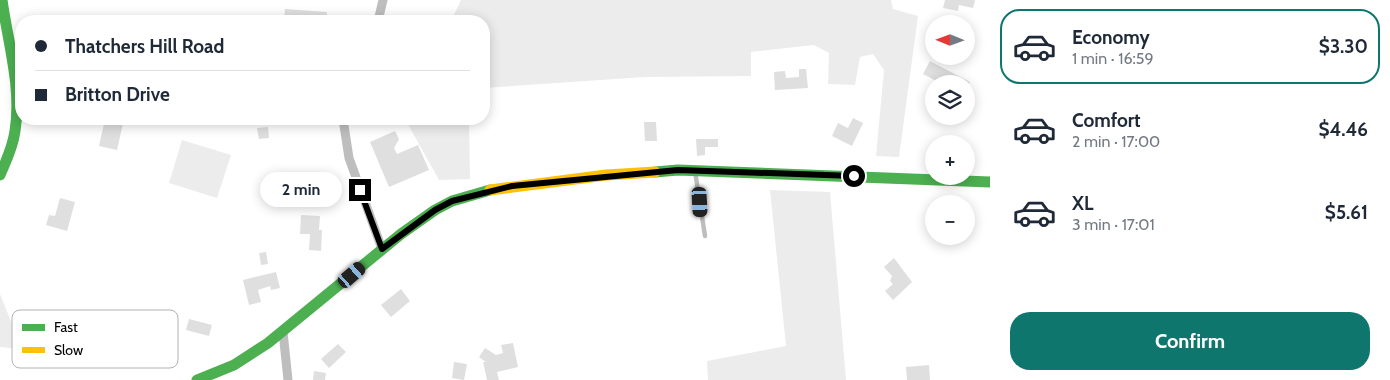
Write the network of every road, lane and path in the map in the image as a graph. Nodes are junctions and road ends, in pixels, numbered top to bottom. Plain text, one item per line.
1 (2, 0) edge
2 (383, 0) edge
3 (379, 15) edge
4 (15, 84) edge
5 (17, 125) edge
6 (344, 125) edge
7 (695, 169) junction
8 (0, 175) edge
9 (990, 182) edge
10 (705, 236) dead end
11 (382, 249) junction
12 (283, 332) junction
13 (197, 380) edge
14 (288, 380) edge

1 - 4 street
2 - 3 street
5 - 8 street
6 - 11 street
7 - 9 street
7 - 10 lane
7 - 11 street
11 - 12 street
12 - 13 street
12 - 14 street

